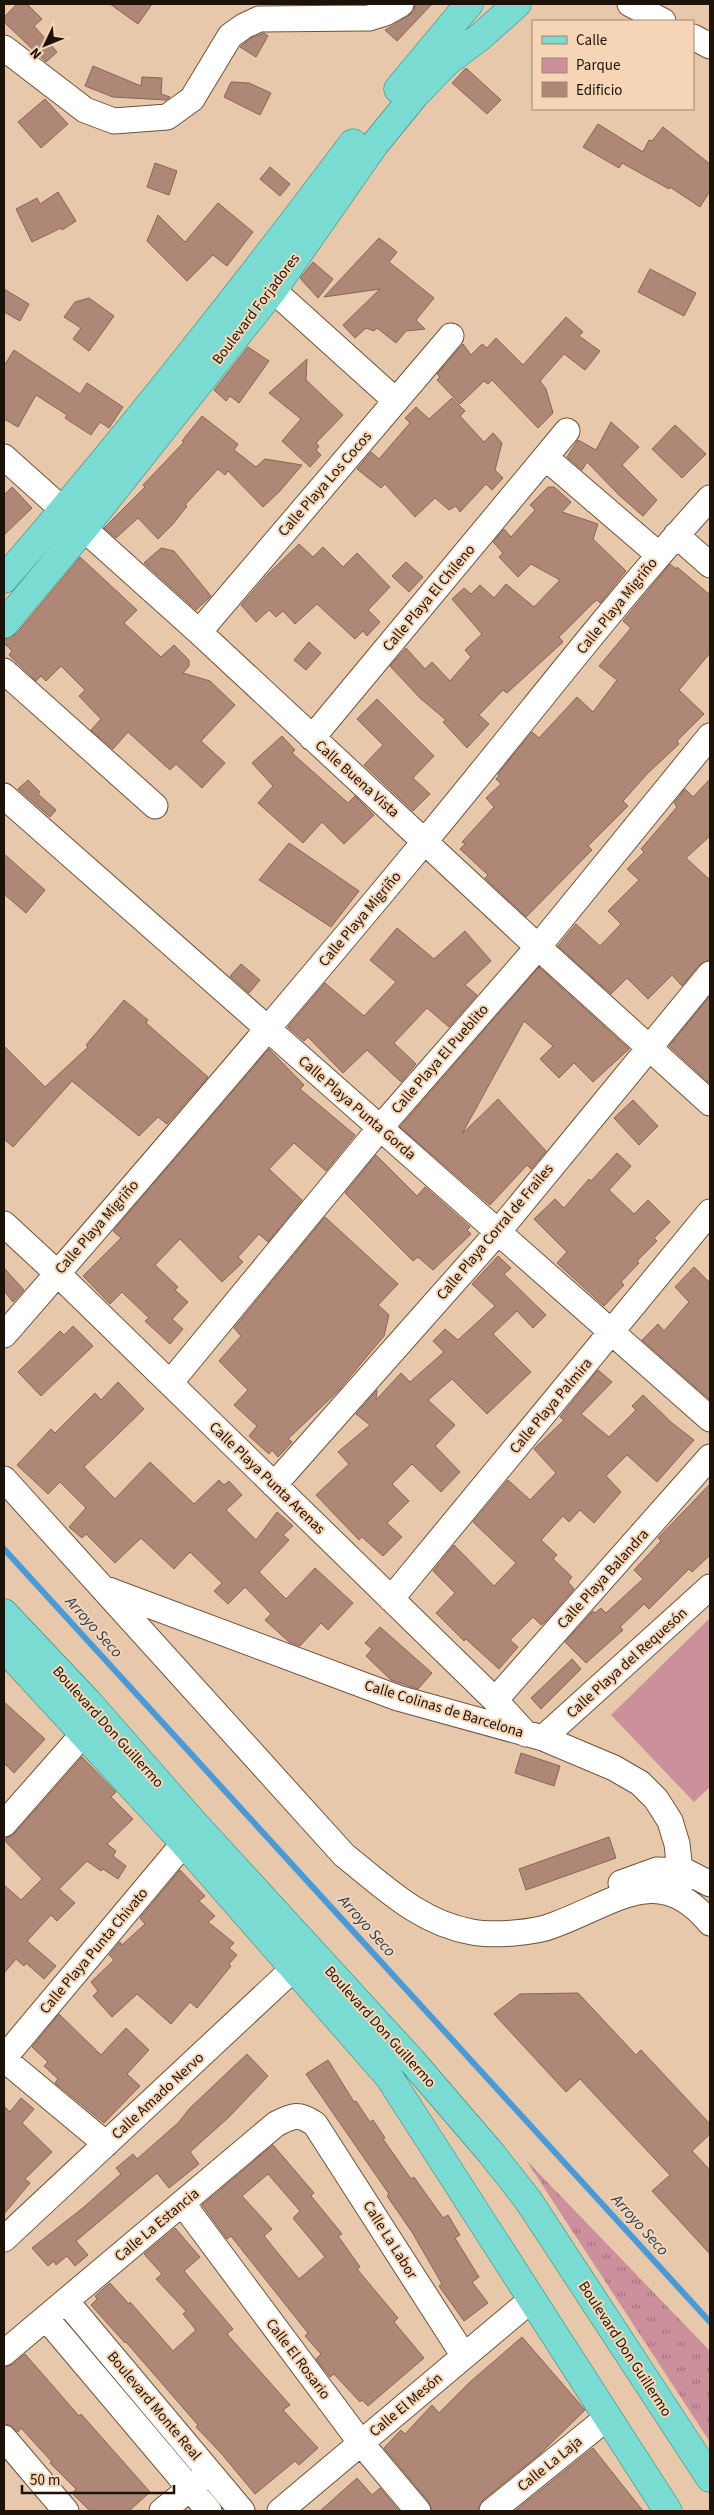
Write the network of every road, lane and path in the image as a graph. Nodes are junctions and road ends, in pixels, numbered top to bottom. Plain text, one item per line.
1 (401, 4) edge
2 (469, 4) edge
3 (517, 4) edge
4 (630, 4) edge
5 (661, 20) edge
6 (694, 38) edge
7 (710, 46) edge
8 (4, 48) edge
9 (273, 290) junction
10 (451, 336) dead end
11 (396, 401) junction
12 (567, 431) dead end
13 (4, 457) edge
14 (546, 458) junction
15 (710, 498) edge
16 (74, 520) junction
17 (676, 535) junction
18 (659, 555) junction
19 (710, 565) edge
20 (4, 579) edge
21 (4, 624) edge
22 (199, 632) junction
23 (4, 671) edge
24 (710, 736) edge
25 (312, 738) junction
26 (4, 796) edge
27 (155, 806) dead end
28 (426, 841) junction
29 (538, 947) junction
30 (710, 974) edge
31 (268, 1029) junction
32 (648, 1048) junction
33 (710, 1103) edge
34 (380, 1128) junction
35 (710, 1212) edge
36 (4, 1224) edge
37 (498, 1232) junction
38 (58, 1274) junction
39 (612, 1332) junction
40 (4, 1335) edge
41 (170, 1383) junction
42 (710, 1419) edge
43 (710, 1457) edge
44 (4, 1479) edge
45 (274, 1485) junction
46 (710, 1587) edge
47 (100, 1588) junction
48 (391, 1599) junction
49 (4, 1612) edge
50 (4, 1648) edge
51 (495, 1700) junction
52 (84, 1733) junction
53 (534, 1736) junction
54 (4, 1824) edge
55 (184, 1843) junction
56 (680, 1871) junction
57 (710, 1884) edge
58 (679, 1896) junction
59 (402, 1902) junction
60 (710, 1923) edge
61 (304, 1960) junction
62 (4, 2059) edge
63 (412, 2061) junction
64 (389, 2077) junction
65 (315, 2124) joint
66 (106, 2144) junction
67 (182, 2204) junction
68 (4, 2239) edge
69 (531, 2300) junction
70 (66, 2301) junction
71 (46, 2318) junction
72 (4, 2352) edge
73 (464, 2356) junction
74 (608, 2417) junction
75 (4, 2438) edge
76 (361, 2443) junction
77 (210, 2472) junction
78 (710, 2478) edge
79 (190, 2488) junction
80 (66, 2511) edge
81 (162, 2511) edge
82 (209, 2511) edge
83 (242, 2511) edge
84 (280, 2511) edge
85 (418, 2511) edge
86 (492, 2511) edge
87 (668, 2511) edge

1 - 8 street
2 - 16 main road, Boulevard Forjadores
3 - 9 main road, Boulevard Forjadores
4 - 5 street
6 - 7 street
9 - 11 street
9 - 16 main road, Boulevard Forjadores
10 - 11 street, Calle Playa Los Cocos
11 - 22 street, Calle Playa Los Cocos
12 - 14 street, Calle Playa El Chileno
13 - 16 street, Calle Buena Vista
14 - 18 street
14 - 25 street, Calle Playa El Chileno
15 - 17 street, Calle Playa Migriño
16 - 20 main road, Boulevard Forjadores
16 - 21 main road, Boulevard Forjadores
16 - 22 street, Calle Buena Vista
17 - 18 street, Calle Playa Migriño
17 - 19 street
18 - 28 street, Calle Playa Migriño
22 - 25 street, Calle Buena Vista
23 - 27 street
24 - 29 street, Calle Playa El Pueblito
25 - 28 street, Calle Buena Vista
26 - 31 street, Calle Playa Punta Gorda
28 - 29 street, Calle Buena Vista
28 - 31 street, Calle Playa Migriño
29 - 32 street, Calle Buena Vista
29 - 34 street, Calle Playa El Pueblito
30 - 32 street, Calle Playa Corral de Frailes
31 - 34 street, Calle Playa Punta Gorda
31 - 38 street, Calle Playa Migriño
32 - 33 street, Calle Buena Vista
32 - 37 street, Calle Playa Corral de Frailes
34 - 37 street, Calle Playa Punta Gorda
34 - 41 street, Calle Playa El Pueblito
35 - 39 street, Calle Playa Palmira
36 - 38 street, Calle Playa Punta Arenas
37 - 39 street, Calle Playa Punta Gorda
37 - 45 street, Calle Playa Corral de Frailes
38 - 40 street, Calle Playa Migriño
38 - 41 street, Calle Playa Punta Arenas
39 - 42 street, Calle Playa Punta Gorda
39 - 48 street, Calle Playa Palmira
41 - 45 street, Calle Playa Punta Arenas
43 - 51 street, Calle Playa Balandra
44 - 47 street
45 - 48 street, Calle Playa Punta Arenas
46 - 53 street, Calle Playa del Requesón
47 - 53 street, Calle Colinas de Barcelona
47 - 59 street
48 - 51 street, Calle Playa Punta Arenas
49 - 61 main road, Boulevard Don Guillermo
50 - 52 main road, Boulevard Don Guillermo
51 - 53 street, Calle Playa Punta Arenas
52 - 54 street
52 - 55 main road, Boulevard Don Guillermo
53 - 56 street, Calle Colinas de Barcelona
55 - 61 main road, Boulevard Don Guillermo
55 - 62 street, Calle Playa Punta Chivato
56 - 57 street
56 - 58 street, Calle Colinas de Barcelona
56 - 59 street
58 - 59 street
58 - 60 street
61 - 63 main road, Boulevard Don Guillermo
61 - 64 main road, Boulevard Don Guillermo
61 - 66 street, Calle Amado Nervo
62 - 66 street
63 - 64 main road
63 - 78 main road, Boulevard Don Guillermo
64 - 69 main road, Boulevard Don Guillermo
65 - 67 street, Calle La Estancia
65 - 73 street, Calle La Labor
66 - 68 street, Calle Amado Nervo
67 - 70 street, Calle La Estancia
67 - 76 street, Calle El Rosario
69 - 73 street, Calle El Mesón
69 - 74 main road, Boulevard Don Guillermo
70 - 71 street, Calle La Estancia
70 - 77 street, Boulevard Monte Real
71 - 72 street, Calle La Estancia
71 - 79 street, Boulevard Monte Real
73 - 76 street, Calle El Mesón
74 - 86 street, Calle La Laja
74 - 87 main road, Boulevard Don Guillermo
75 - 80 street
76 - 84 street, Calle El Mesón
76 - 85 street, Calle El Rosario
77 - 79 street
77 - 83 street, Boulevard Monte Real
79 - 81 street
79 - 82 street, Boulevard Monte Real

